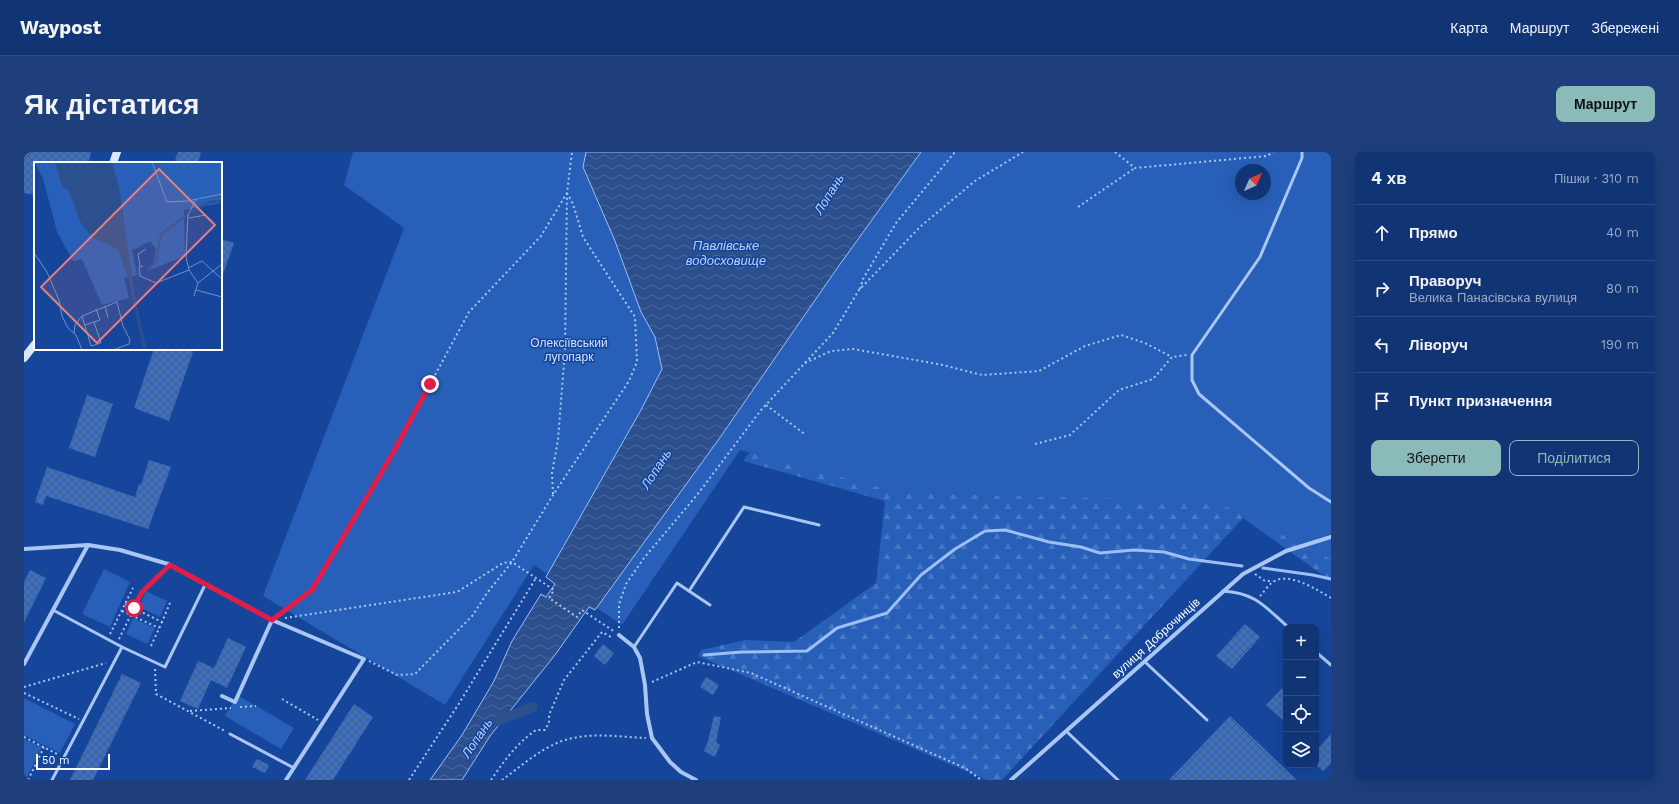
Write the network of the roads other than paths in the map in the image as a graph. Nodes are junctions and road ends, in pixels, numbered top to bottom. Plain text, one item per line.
1 (116, 152) edge
2 (1302, 152) edge
3 (113, 162) edge
4 (34, 345) edge
5 (24, 358) edge
6 (1331, 502) edge
7 (819, 525) dead end
8 (1331, 538) edge
9 (88, 545) junction
10 (24, 549) edge
11 (205, 585) junction
12 (689, 591) junction
13 (1223, 591) junction
14 (710, 605) dead end
15 (53, 610) junction
16 (272, 620) junction
17 (1285, 624) edge
18 (619, 635) road end
19 (122, 647) junction
20 (634, 647) junction
21 (1319, 655) edge
22 (1144, 661) junction
23 (24, 664) edge
24 (1331, 665) edge
25 (222, 696) dead end
26 (1207, 720) dead end
27 (1066, 731) junction
28 (230, 734) road end
29 (294, 768) junction
30 (52, 780) edge
31 (286, 780) edge
32 (696, 780) edge
33 (1011, 780) edge
34 (1118, 780) edge

1 - 3 street
2 - 6 lane
4 - 5 street
7 - 12 lane
8 - 13 street, вулиця Доброчинців
9 - 10 street
9 - 11 street
9 - 15 street
11 - 16 street
11 - 19 lane
12 - 14 lane
12 - 20 lane
13 - 17 lane
13 - 22 street, вулиця Доброчинців
15 - 19 lane
15 - 23 street
16 - 25 street
16 - 29 street
18 - 20 street
19 - 30 lane
20 - 32 street
21 - 24 lane
22 - 26 lane
22 - 27 street, вулиця Доброчинців
27 - 33 street, вулиця Доброчинців
27 - 34 lane
28 - 29 lane
29 - 31 street

